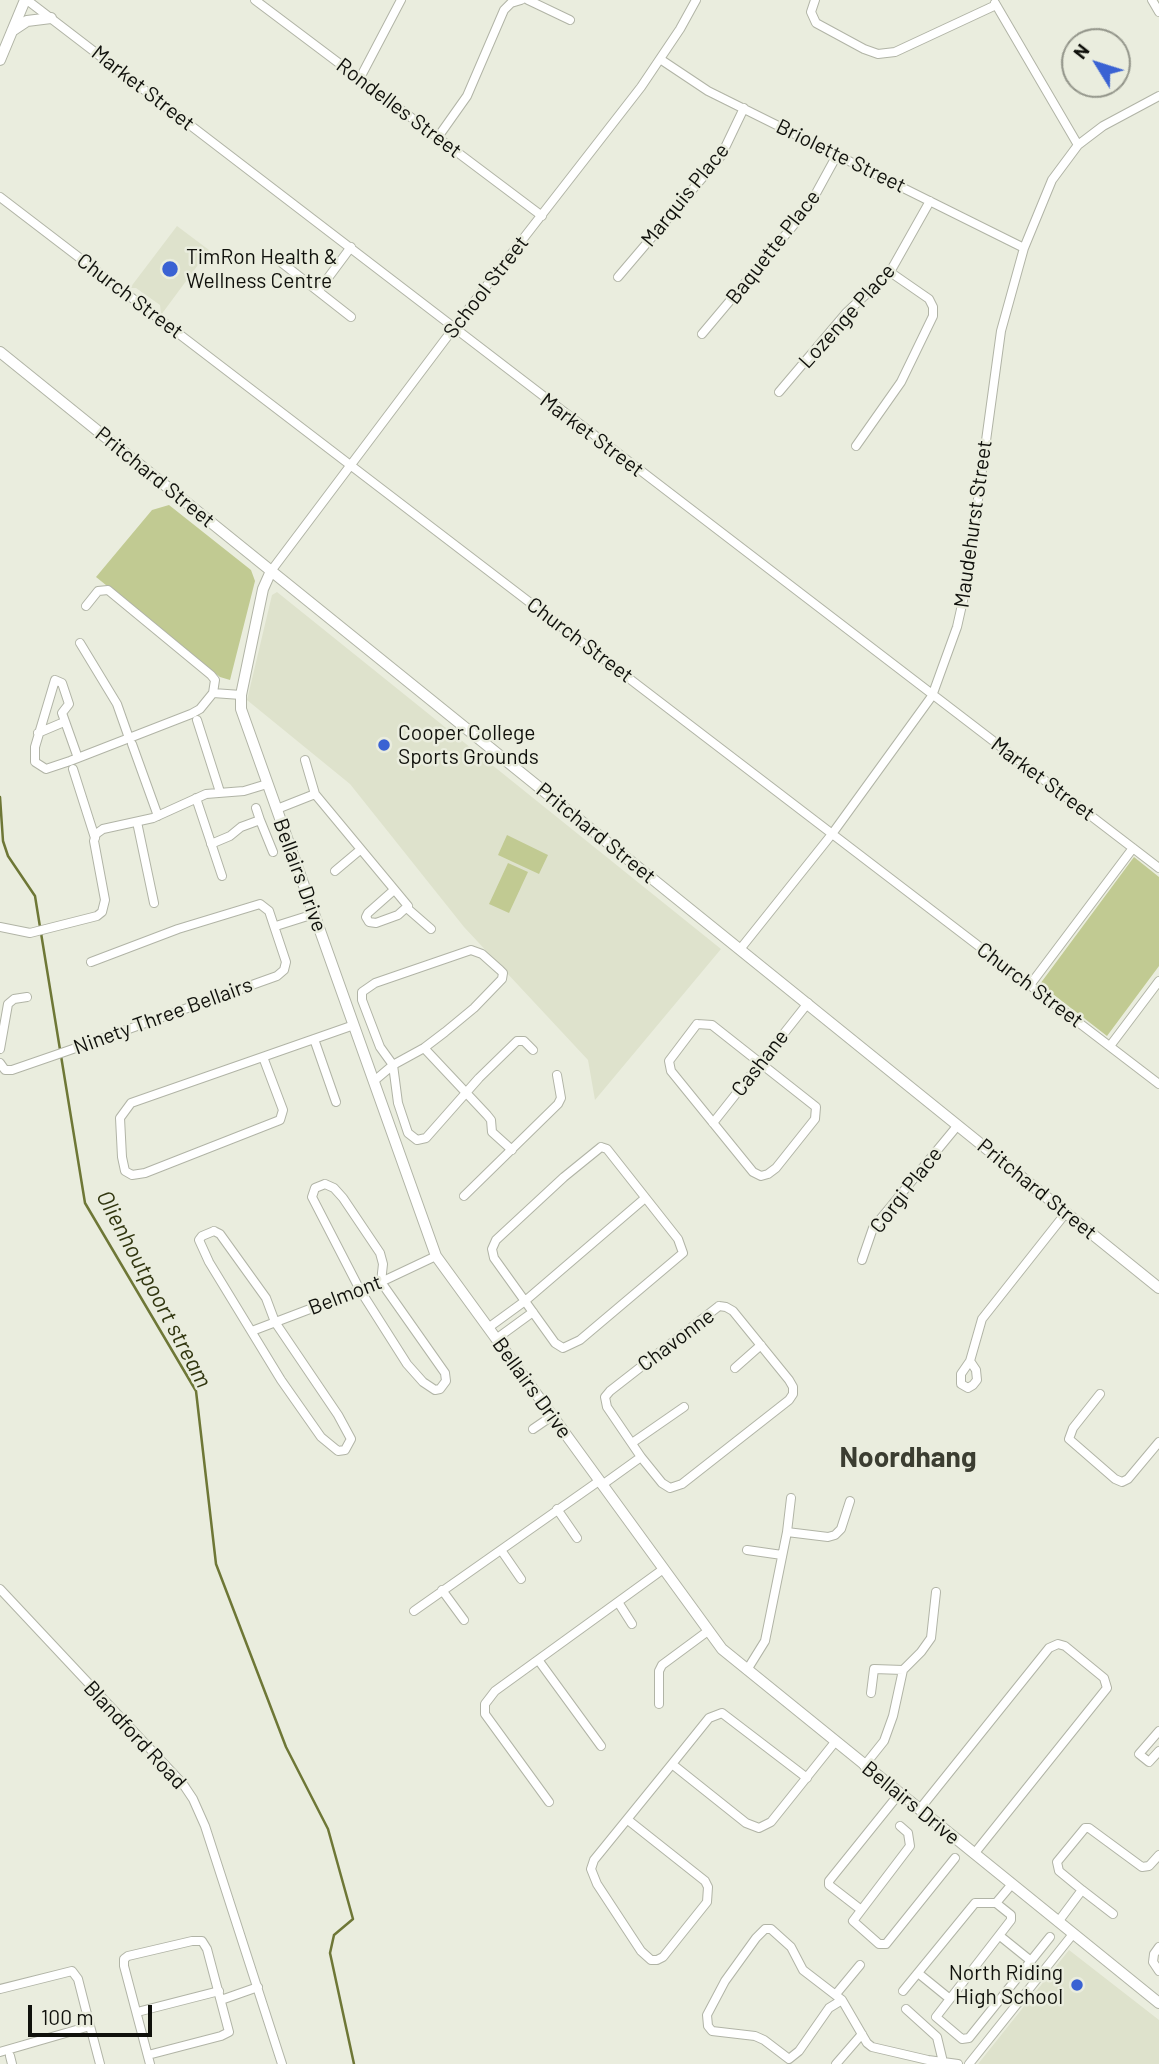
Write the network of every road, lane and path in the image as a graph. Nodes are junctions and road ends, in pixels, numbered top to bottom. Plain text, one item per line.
1 (26, 0) edge
2 (255, 0) edge
3 (401, 0) edge
4 (522, 0) edge
5 (528, 0) edge
6 (696, 0) edge
7 (815, 0) edge
8 (1152, 0) edge
9 (994, 2) edge
10 (1159, 12) edge
11 (51, 18) junction
12 (570, 20) dead end
13 (12, 31) junction
14 (660, 59) junction
15 (0, 60) edge
16 (360, 78) junction
17 (1159, 96) edge
18 (744, 108) junction
19 (438, 137) junction
20 (1077, 145) junction
21 (837, 155) junction
22 (0, 197) edge
23 (930, 201) junction
24 (542, 216) junction
25 (351, 247) junction
26 (1024, 248) junction
27 (277, 258) dead end
28 (890, 272) junction
29 (618, 277) dead end
30 (318, 290) junction
31 (351, 317) dead end
32 (453, 328) junction
33 (702, 334) dead end
34 (0, 352) edge
35 (779, 392) dead end
36 (856, 446) dead end
37 (351, 465) junction
38 (271, 571) junction
39 (86, 606) dead end
40 (80, 643) dead end
41 (213, 693) junction
42 (242, 695) junction
43 (932, 696) junction
44 (197, 720) dead end
45 (64, 722) junction
46 (38, 733) junction
47 (131, 741) junction
48 (78, 758) junction
49 (305, 760) dead end
50 (73, 769) dead end
51 (267, 784) junction
52 (220, 792) junction
53 (315, 794) junction
54 (196, 798) junction
55 (257, 808) dead end
56 (277, 809) junction
57 (158, 816) junction
58 (260, 820) junction
59 (137, 822) junction
60 (832, 834) junction
61 (95, 838) junction
62 (211, 844) junction
63 (1133, 848) junction
64 (360, 850) junction
65 (273, 852) dead end
66 (1159, 868) edge
67 (335, 871) dead end
68 (222, 876) dead end
69 (394, 890) junction
70 (154, 903) dead end
71 (408, 909) junction
72 (314, 914) junction
73 (276, 926) junction
74 (0, 927) edge
75 (430, 929) dead end
76 (741, 948) junction
77 (91, 962) dead end
78 (1159, 981) edge
79 (1030, 985) junction
80 (27, 997) dead end
81 (808, 1003) junction
82 (354, 1025) junction
83 (314, 1039) junction
84 (1110, 1046) junction
85 (424, 1048) junction
86 (0, 1049) edge
87 (533, 1051) dead end
88 (262, 1058) junction
89 (0, 1063) edge
90 (761, 1063) junction
91 (393, 1065) junction
92 (557, 1075) dead end
93 (374, 1081) junction
94 (1159, 1084) edge
95 (466, 1094) junction
96 (336, 1102) dead end
97 (713, 1123) junction
98 (958, 1125) junction
99 (512, 1150) junction
100 (464, 1196) dead end
101 (644, 1199) junction
102 (1065, 1214) junction
103 (436, 1256) junction
104 (862, 1260) dead end
105 (381, 1282) junction
106 (1159, 1288) edge
107 (360, 1290) junction
108 (525, 1301) junction
109 (533, 1312) junction
110 (275, 1322) junction
111 (488, 1328) junction
112 (252, 1331) junction
113 (496, 1339) junction
114 (761, 1345) junction
115 (970, 1361) dead end
116 (735, 1368) dead end
117 (1100, 1394) dead end
118 (684, 1407) dead end
119 (552, 1416) junction
120 (533, 1429) dead end
121 (1159, 1442) edge
122 (632, 1443) junction
123 (641, 1457) junction
124 (600, 1483) junction
125 (791, 1497) dead end
126 (850, 1501) dead end
127 (557, 1509) junction
128 (787, 1532) junction
129 (577, 1538) dead end
130 (500, 1550) junction
131 (747, 1550) dead end
132 (782, 1555) junction
133 (662, 1570) junction
134 (521, 1579) dead end
135 (0, 1589) edge
136 (442, 1590) junction
137 (936, 1592) dead end
138 (618, 1602) junction
139 (414, 1611) dead end
140 (464, 1620) dead end
141 (632, 1624) dead end
142 (708, 1632) junction
143 (539, 1661) junction
144 (747, 1670) junction
145 (903, 1670) junction
146 (871, 1693) dead end
147 (659, 1703) dead end
148 (1159, 1731) edge
149 (835, 1742) junction
150 (601, 1746) dead end
151 (1159, 1751) edge
152 (671, 1764) junction
153 (864, 1766) junction
154 (807, 1778) junction
155 (899, 1794) junction
156 (549, 1802) dead end
157 (919, 1810) junction
158 (628, 1820) junction
159 (900, 1826) dead end
160 (974, 1854) junction
161 (1159, 1855) edge
162 (955, 1858) dead end
163 (1012, 1884) junction
164 (1082, 1890) junction
165 (996, 1903) junction
166 (860, 1909) junction
167 (1113, 1914) dead end
168 (1058, 1922) junction
169 (1073, 1934) junction
170 (1000, 1936) junction
171 (1050, 1937) dead end
172 (1159, 1947) edge
173 (1031, 1961) junction
174 (860, 1965) dead end
175 (1159, 1971) edge
176 (918, 1973) junction
177 (258, 1987) junction
178 (0, 1989) edge
179 (903, 1991) dead end
180 (220, 1996) junction
181 (839, 1997) junction
182 (950, 1999) junction
183 (1158, 2001) edge
184 (906, 2010) dead end
185 (137, 2012) junction
186 (90, 2026) junction
187 (862, 2034) junction
188 (0, 2052) edge
189 (149, 2060) edge
190 (927, 2062) edge
191 (943, 2062) edge
192 (100, 2064) edge
193 (282, 2064) edge
194 (836, 2064) edge
195 (958, 2064) edge
196 (970, 2064) edge

1 - 11 street, Market Street
1 - 13 street
2 - 16 street, Rondelles Street
3 - 16 street
4 - 19 street
5 - 12 street
6 - 14 street, School Street
7 - 9 street
8 - 10 street
9 - 20 street
11 - 13 street
11 - 25 street, Market Street
13 - 15 street
14 - 18 street, Briolette Street
14 - 24 street, School Street
16 - 19 street, Rondelles Street
17 - 20 street, Maudehurst Street
18 - 21 street, Briolette Street
18 - 29 street, Marquis Place
19 - 24 street, Rondelles Street
20 - 26 street, Maudehurst Street
21 - 23 street, Briolette Street
21 - 33 street, Baquette Place
22 - 37 street, Church Street
23 - 26 street, Briolette Street
23 - 28 street, Lozenge Place
24 - 32 street, School Street
25 - 30 street
25 - 32 street, Market Street
26 - 43 street, Maudehurst Street
27 - 30 street
28 - 35 street, Lozenge Place
28 - 36 street
30 - 31 street
32 - 37 street, School Street
32 - 43 street, Market Street
34 - 38 street, Pritchard Street
37 - 38 street, School Street
37 - 60 street, Church Street
38 - 42 street, Bellairs Drive
38 - 76 street, Pritchard Street
39 - 41 street
40 - 47 street
41 - 42 street
41 - 47 street
42 - 51 street, Bellairs Drive
43 - 60 street, Maudehurst Street
43 - 63 street, Market Street
44 - 52 street
45 - 46 street
45 - 46 street
45 - 48 street
46 - 48 street
47 - 48 street
47 - 57 street
49 - 53 street
50 - 61 street
51 - 52 street
51 - 56 street, Bellairs Drive
52 - 54 street
53 - 56 street
53 - 64 street
54 - 57 street
54 - 62 street
55 - 58 street
56 - 72 street, Bellairs Drive
57 - 59 street
58 - 62 street
58 - 65 street
59 - 61 street
59 - 70 street
60 - 76 street, Maudehurst Street
60 - 79 street, Church Street
61 - 74 street
62 - 68 street
63 - 66 street, Market Street
63 - 79 street
64 - 67 street
64 - 69 street
69 - 71 street
69 - 71 street
71 - 75 street
72 - 73 street
72 - 82 street, Bellairs Drive
73 - 77 street
73 - 89 street, Ninety Three Bellairs
76 - 81 street, Pritchard Street
78 - 84 street
79 - 84 street, Church Street
80 - 86 street
81 - 90 street, Cashane
81 - 98 street, Pritchard Street
82 - 83 street
82 - 93 street, Bellairs Drive
83 - 88 street
83 - 96 street
84 - 94 street, Church Street
85 - 91 street
85 - 91 street
85 - 95 street
87 - 95 street
88 - 88 street
90 - 97 street, Cashane
90 - 97 street
90 - 97 street
91 - 93 street
91 - 95 street
92 - 99 street
93 - 103 street, Bellairs Drive
95 - 99 street
98 - 102 street, Pritchard Street
98 - 104 street, Corgi Place
99 - 100 street
101 - 108 street
101 - 108 street
101 - 109 street
102 - 106 street, Pritchard Street
102 - 115 street
103 - 105 street, Belmont
103 - 111 street, Bellairs Drive
105 - 107 street, Belmont
105 - 107 street
105 - 107 street
107 - 110 street, Belmont
108 - 109 street
108 - 111 street
109 - 113 street
110 - 112 street, Belmont
110 - 112 street
110 - 112 street
111 - 113 street, Bellairs Drive
113 - 119 street, Bellairs Drive
114 - 116 street
114 - 122 street, Chavonne
114 - 123 street, Chavonne
117 - 121 street
118 - 122 street
119 - 120 street
119 - 124 street, Bellairs Drive
122 - 123 street, Chavonne
123 - 124 street
124 - 127 street
124 - 133 street, Bellairs Drive
125 - 128 street
126 - 128 street
127 - 129 street
127 - 130 street
128 - 132 street
130 - 134 street
130 - 136 street
131 - 132 street
132 - 144 street
133 - 138 street
133 - 142 street, Bellairs Drive
135 - 177 street, Blandford Road
136 - 139 street
136 - 140 street
137 - 145 street
138 - 141 street
138 - 143 street
142 - 144 street, Bellairs Drive
142 - 147 street
143 - 150 street
143 - 156 street
144 - 149 street, Bellairs Drive
145 - 146 street
145 - 153 street
148 - 151 street
149 - 153 street, Bellairs Drive
149 - 154 street
152 - 154 street
152 - 154 street
152 - 158 street
153 - 155 street, Bellairs Drive
155 - 157 street, Bellairs Drive
155 - 166 street
157 - 160 street, Bellairs Drive
157 - 160 street
158 - 158 street
159 - 166 street
160 - 163 street, Bellairs Drive
161 - 164 street
162 - 166 street
163 - 165 street
163 - 168 street, Bellairs Drive
164 - 167 street
164 - 168 street
165 - 170 street
165 - 176 street
168 - 169 street, Bellairs Drive
169 - 183 street, Bellairs Drive
169 - 196 street
170 - 173 street
170 - 182 street
171 - 173 street
172 - 175 street
173 - 182 street
174 - 181 street
176 - 179 street
176 - 182 street
177 - 180 street
177 - 193 street, Blandford Road
178 - 186 street
180 - 185 street
180 - 185 street
180 - 189 street
181 - 181 street
181 - 187 street
184 - 191 street
185 - 189 street
186 - 188 street
186 - 192 street
187 - 190 street
187 - 194 street
190 - 191 street
191 - 195 street

